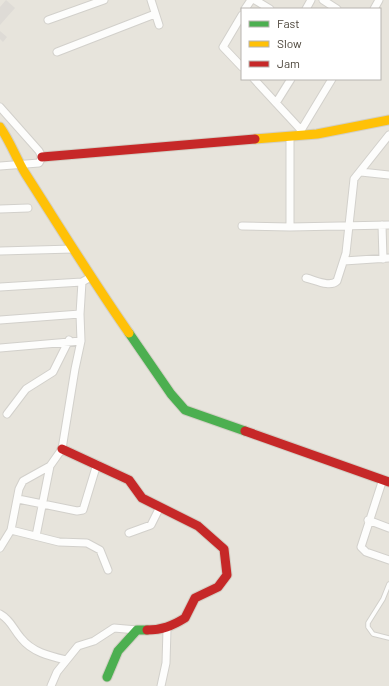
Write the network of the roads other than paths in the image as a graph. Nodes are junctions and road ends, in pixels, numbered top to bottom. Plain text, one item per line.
1 (104, 0) edge
2 (151, 0) edge
3 (255, 0) edge
4 (323, 0) edge
5 (268, 8) edge
6 (335, 8) edge
7 (155, 14) junction
8 (241, 17) edge
9 (48, 20) dead end
10 (159, 25) dead end
11 (57, 52) dead end
12 (241, 66) edge
13 (255, 80) edge
14 (290, 80) edge
15 (331, 80) edge
16 (276, 103) junction
17 (0, 107) edge
18 (389, 120) edge
19 (0, 127) edge
20 (296, 134) junction
21 (389, 135) edge
22 (38, 161) junction
23 (0, 166) edge
24 (21, 166) junction
25 (361, 172) junction
26 (389, 175) edge
27 (28, 208) dead end
28 (0, 209) edge
29 (349, 225) junction
30 (386, 225) edge
31 (242, 226) dead end
32 (290, 227) junction
33 (73, 249) junction
34 (0, 251) edge
35 (386, 258) edge
36 (344, 261) junction
37 (90, 277) junction
38 (306, 278) dead end
39 (82, 282) junction
40 (0, 287) edge
41 (80, 314) junction
42 (0, 320) edge
43 (69, 340) junction
44 (81, 341) junction
45 (0, 348) edge
46 (7, 414) dead end
47 (62, 449) junction
48 (97, 464) junction
49 (50, 466) junction
50 (386, 480) edge
51 (18, 499) junction
52 (44, 504) junction
53 (160, 507) junction
54 (368, 520) junction
55 (389, 528) edge
56 (11, 530) junction
57 (129, 533) dead end
58 (36, 536) junction
59 (0, 548) edge
60 (389, 560) edge
61 (108, 570) dead end
62 (389, 584) edge
63 (0, 614) edge
64 (167, 629) junction
65 (137, 630) junction
66 (389, 638) edge
67 (66, 660) junction
68 (106, 677) dead end
69 (51, 686) edge
70 (161, 686) edge

1 - 9 street
2 - 7 street
3 - 5 street
4 - 6 street
7 - 10 street
7 - 11 street
8 - 12 street
13 - 16 street
14 - 16 street
15 - 20 street
16 - 20 street
17 - 22 street
18 - 20 street
19 - 24 street
20 - 22 street
20 - 32 street
21 - 25 street
22 - 24 street
23 - 24 street
24 - 33 street
25 - 26 street
25 - 29 street
27 - 28 street
29 - 30 street
29 - 32 street
29 - 36 street
30 - 35 street
31 - 32 street
33 - 34 street
33 - 37 street
35 - 36 street
36 - 38 street
37 - 39 street
37 - 50 street
39 - 40 street
39 - 41 street
41 - 42 street
41 - 44 street
43 - 44 street
43 - 45 street
43 - 46 street
44 - 47 street
47 - 48 street
47 - 49 street
48 - 52 street
48 - 53 street
49 - 51 street
49 - 52 street
50 - 54 street
51 - 52 street
51 - 56 street
52 - 58 street
53 - 57 street
53 - 64 street
54 - 55 street
54 - 60 street
56 - 58 street
56 - 59 street
58 - 61 street
62 - 66 lane
63 - 67 street
64 - 65 street
64 - 70 street
65 - 67 street
65 - 68 street
67 - 69 street

